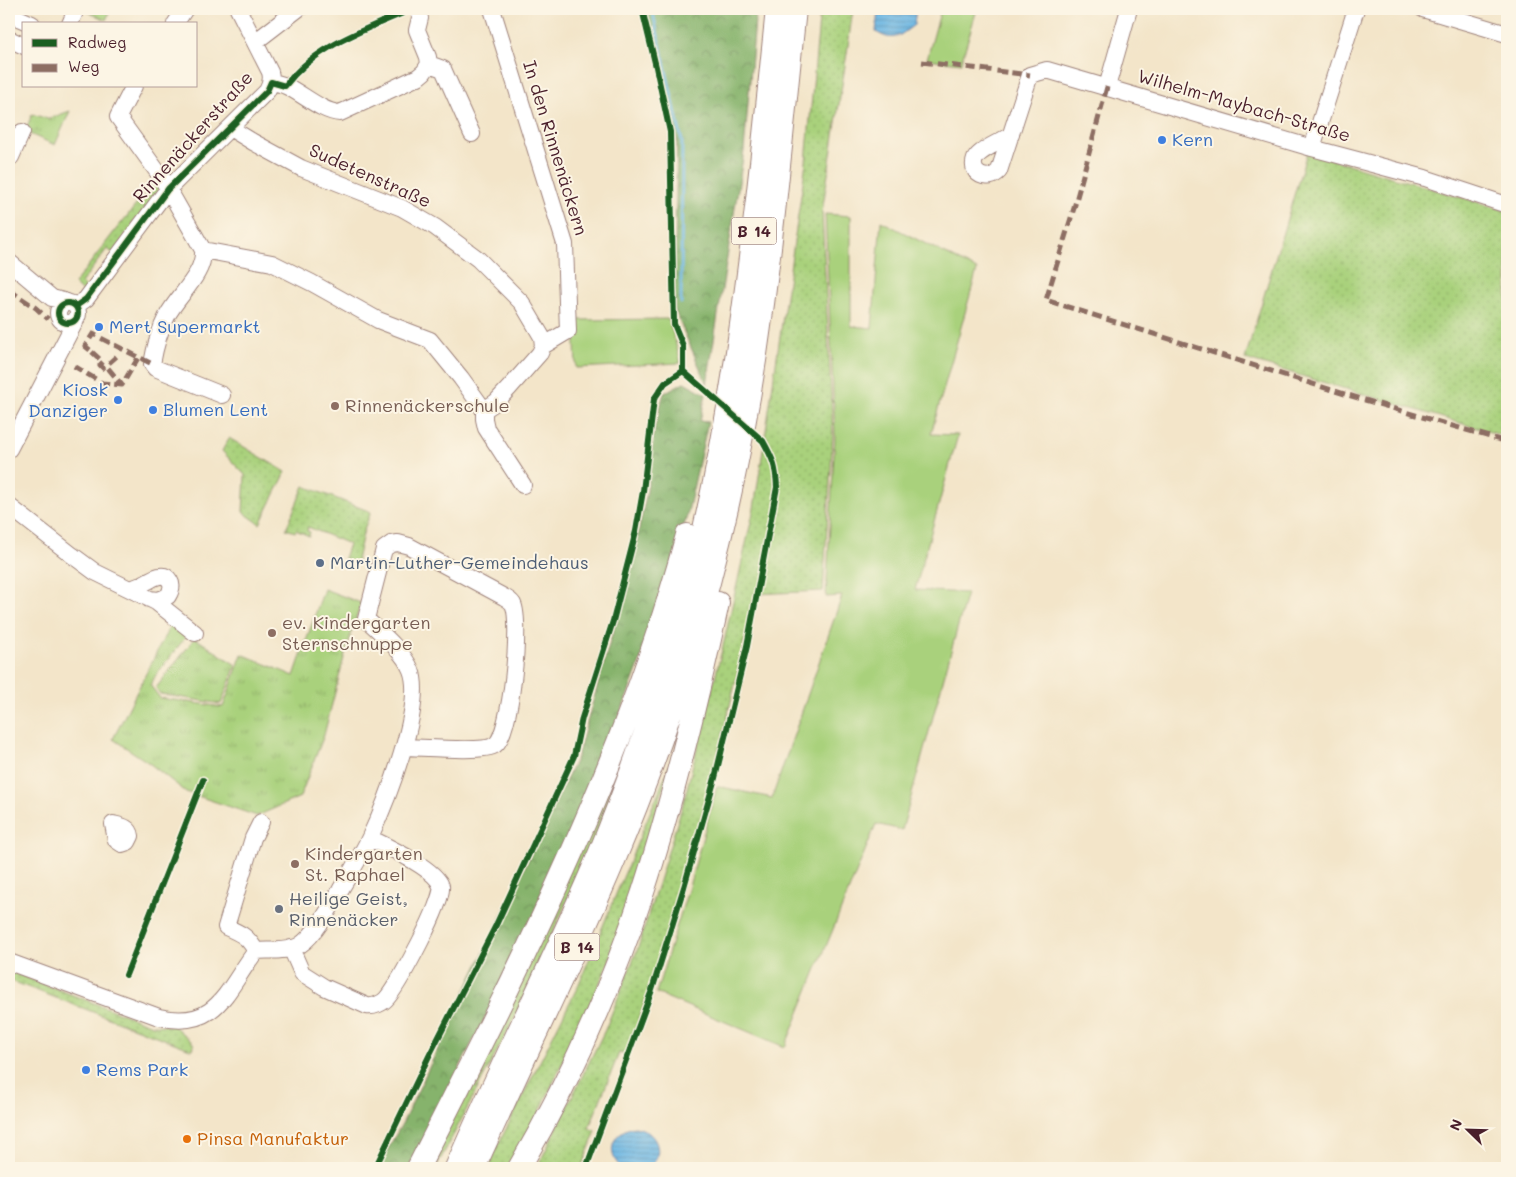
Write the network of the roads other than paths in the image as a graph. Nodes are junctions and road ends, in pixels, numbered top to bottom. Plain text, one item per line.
1 (12, 9) edge
2 (185, 9) edge
3 (238, 9) edge
4 (298, 9) edge
5 (492, 9) edge
6 (777, 9) edge
7 (795, 9) edge
8 (1129, 9) edge
9 (1356, 9) edge
10 (1423, 9) edge
11 (9, 14) edge
12 (420, 18) dead end
13 (27, 22) edge
14 (176, 22) edge
15 (1507, 34) edge
16 (9, 40) edge
17 (255, 42) junction
18 (22, 45) edge
19 (429, 64) junction
20 (271, 82) junction
21 (1108, 87) junction
22 (133, 88) edge
23 (230, 128) junction
24 (22, 132) dead end
25 (472, 134) dead end
26 (1011, 135) dead end
27 (1312, 148) junction
28 (10, 158) edge
29 (168, 189) junction
30 (1507, 204) edge
31 (204, 250) junction
32 (9, 262) edge
33 (66, 314) junction
34 (543, 346) junction
35 (222, 396) dead end
36 (748, 397) junction
37 (484, 410) junction
38 (9, 449) edge
39 (720, 451) junction
40 (523, 485) dead end
41 (9, 506) edge
42 (130, 589) junction
43 (149, 599) junction
44 (196, 632) dead end
45 (404, 747) junction
46 (261, 822) dead end
47 (370, 838) junction
48 (291, 948) junction
49 (256, 950) junction
50 (9, 962) edge
51 (418, 1168) edge
52 (456, 1168) edge
53 (474, 1168) edge
54 (519, 1168) edge

1 - 11 street
2 - 14 street
3 - 17 street, Rinnenäckerstraße
4 - 17 street
5 - 34 street, In den Rinnenäckern
6 - 39 highway, B 14
7 - 36 highway, B 14
8 - 21 street
9 - 27 street
10 - 15 street
11 - 13 street
12 - 19 street
16 - 18 street
17 - 20 street, Rinnenäckerstraße
19 - 20 street
19 - 25 street
20 - 23 street, Rinnenäckerstraße
21 - 26 street, Wilhelm-Maybach-Straße
21 - 27 street, Wilhelm-Maybach-Straße
22 - 29 street
23 - 29 street, Rinnenäckerstraße
23 - 34 street, Sudetenstraße
24 - 28 street
27 - 30 street, Wilhelm-Maybach-Straße
29 - 31 street
29 - 33 street, Rinnenäckerstraße
31 - 35 street
31 - 37 street
32 - 33 street
33 - 38 street, Rinnenäckerstraße
34 - 37 street
36 - 53 highway, B 14
36 - 54 highway
37 - 40 street
39 - 51 highway
39 - 52 highway, B 14
41 - 42 street
42 - 43 street
42 - 43 street
43 - 44 street
45 - 45 street
45 - 47 street
46 - 49 street
47 - 48 street
47 - 48 street
48 - 49 street
49 - 50 street

